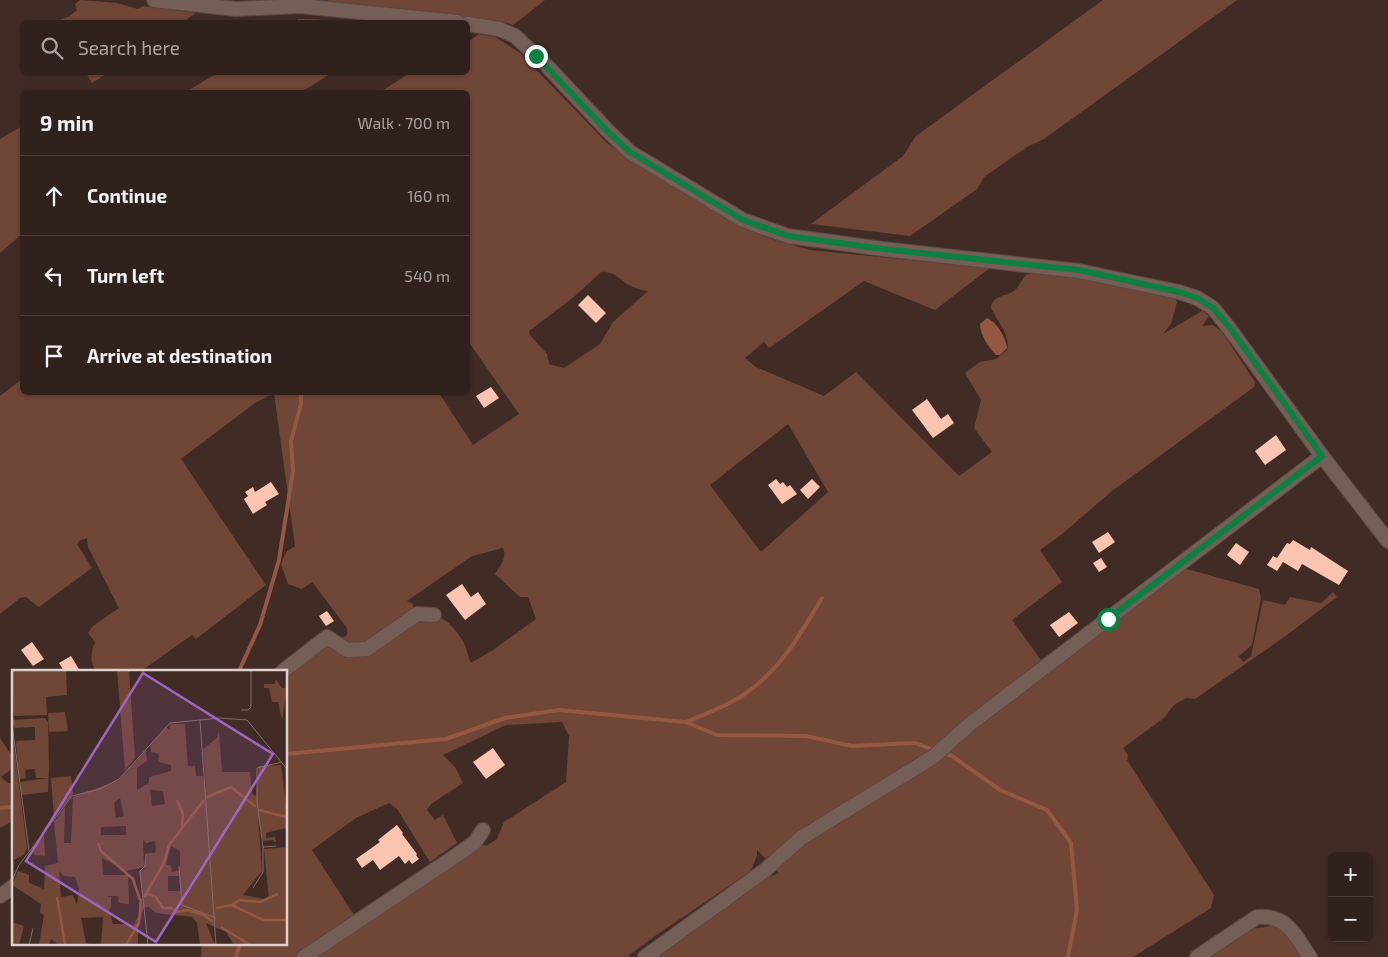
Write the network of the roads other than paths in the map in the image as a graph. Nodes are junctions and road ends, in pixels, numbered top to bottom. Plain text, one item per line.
1 (154, 0) edge
2 (437, 20) edge
3 (470, 24) edge
4 (1322, 456) junction
5 (1388, 541) edge
6 (434, 615) dead end
7 (283, 670) edge
8 (483, 830) dead end
9 (12, 887) edge
10 (0, 896) edge
11 (304, 957) edge
12 (645, 957) edge
13 (1197, 957) edge
14 (1310, 957) edge

1 - 2 street
3 - 4 street
4 - 5 street
4 - 12 street
6 - 7 street
8 - 11 street
9 - 10 street
13 - 14 street

